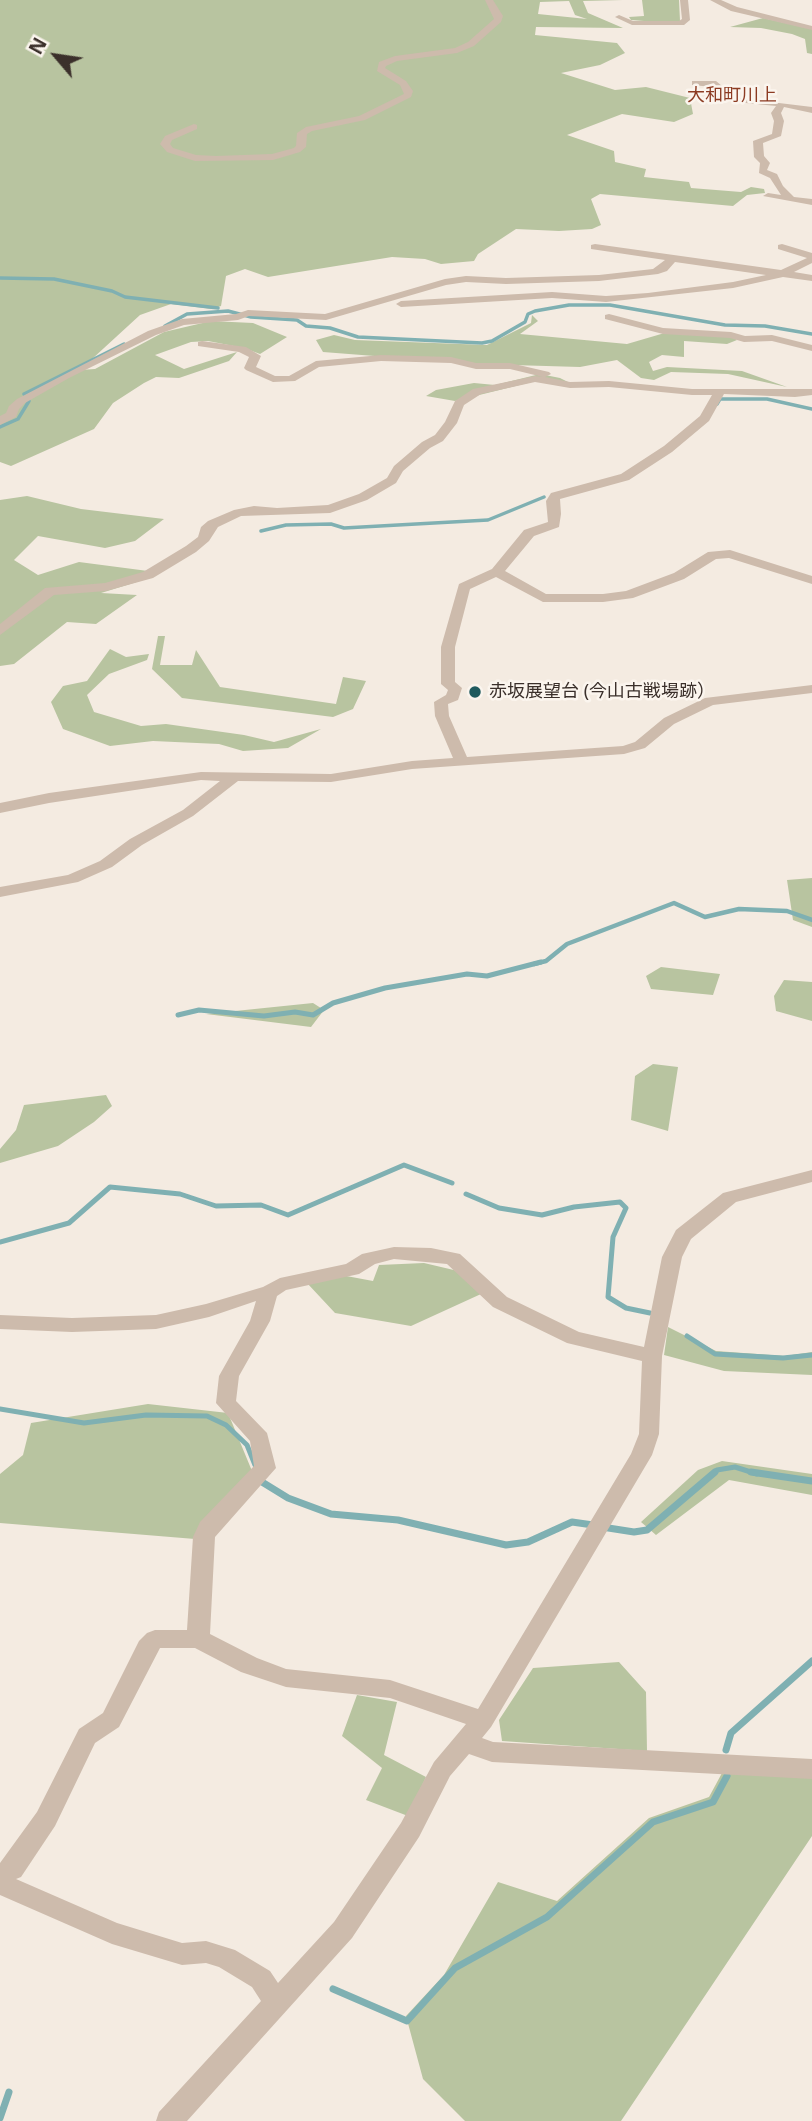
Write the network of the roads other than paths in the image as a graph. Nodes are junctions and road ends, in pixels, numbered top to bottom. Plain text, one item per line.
1 (489, 0) edge
2 (684, 0) edge
3 (714, 0) edge
4 (619, 17) dead end
5 (812, 28) edge
6 (695, 83) dead end
7 (782, 104) junction
8 (812, 110) edge
9 (194, 127) dead end
10 (768, 196) dead end
11 (791, 199) junction
12 (812, 202) edge
13 (595, 247) dead end
14 (782, 247) dead end
15 (673, 258) junction
16 (812, 258) edge
17 (782, 274) junction
18 (812, 278) edge
19 (383, 302) junction
20 (609, 317) dead end
21 (202, 344) dead end
22 (812, 348) edge
23 (586, 385) junction
24 (720, 390) junction
25 (812, 392) edge
26 (0, 421) edge
27 (497, 572) junction
28 (812, 580) edge
29 (0, 631) edge
30 (812, 689) edge
31 (462, 762) junction
32 (234, 777) junction
33 (0, 808) edge
34 (0, 892) edge
35 (812, 1176) edge
36 (268, 1293) junction
37 (0, 1322) edge
38 (652, 1356) junction
39 (198, 1639) junction
40 (483, 1720) junction
41 (465, 1742) junction
42 (812, 1769) edge
43 (0, 1875) edge
44 (0, 1883) edge
45 (276, 2002) junction
46 (169, 2121) edge

1 - 9 street
2 - 4 street
3 - 5 street
6 - 7 street
7 - 8 street
7 - 11 street
10 - 11 street
11 - 12 street
13 - 15 street
14 - 16 street
15 - 17 street
15 - 19 street
16 - 17 street
17 - 18 street
17 - 19 street
19 - 26 street
20 - 22 street
21 - 23 street
23 - 24 street
23 - 29 street
24 - 25 street
24 - 27 street
27 - 28 street
27 - 31 street
30 - 31 street
31 - 32 street
32 - 33 street
32 - 34 street
35 - 38 street
36 - 37 street
36 - 38 street
36 - 39 street
38 - 40 street
39 - 40 street
39 - 43 street
40 - 41 street
41 - 42 street
41 - 45 street
44 - 45 street
45 - 46 street

